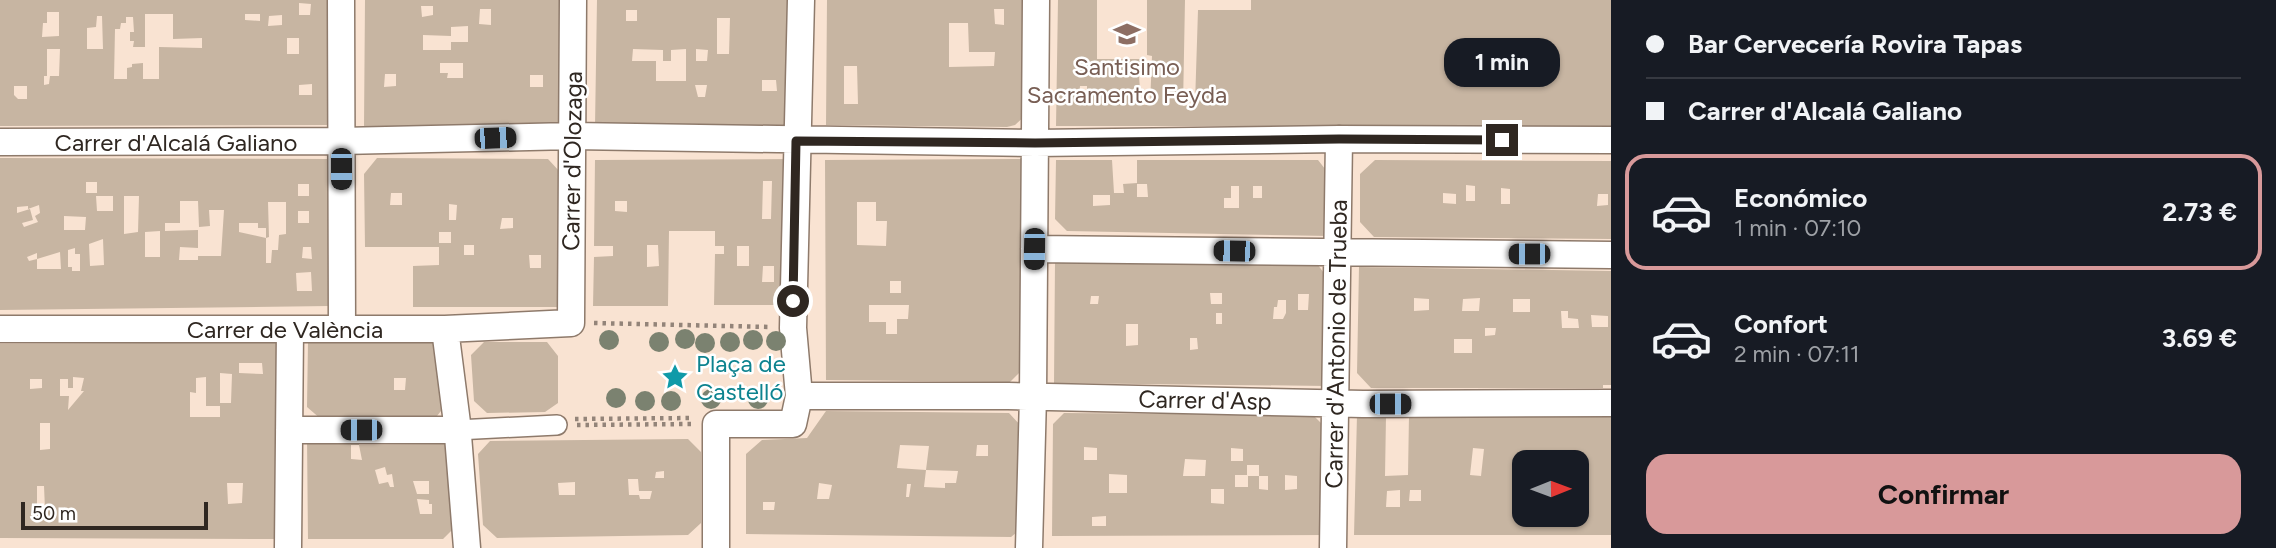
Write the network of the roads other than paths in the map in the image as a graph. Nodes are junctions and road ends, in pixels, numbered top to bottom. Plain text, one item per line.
1 (341, 0) edge
2 (573, 0) edge
3 (801, 0) edge
4 (1036, 0) edge
5 (572, 136) junction
6 (1339, 139) junction
7 (1611, 140) edge
8 (341, 141) junction
9 (796, 141) junction
10 (0, 142) edge
11 (1035, 143) junction
12 (1034, 249) junction
13 (1338, 252) junction
14 (1611, 255) edge
15 (570, 323) joint
16 (290, 328) junction
17 (0, 329) edge
18 (342, 329) junction
19 (446, 329) junction
20 (799, 396) junction
21 (1033, 396) junction
22 (1335, 403) junction
23 (1611, 403) edge
24 (566, 422) road end
25 (289, 430) junction
26 (457, 430) junction
27 (288, 548) edge
28 (467, 548) edge
29 (716, 548) edge
30 (1029, 548) edge
31 (1333, 548) edge

1 - 8 street
2 - 5 street, Carrer d'Olozaga
3 - 9 street
4 - 11 street
5 - 8 street, Carrer d'Alcalá Galiano
5 - 9 street, Carrer d'Alcalá Galiano
5 - 15 street, Carrer d'Olozaga
6 - 7 street, Carrer d'Alcalá Galiano
6 - 11 street, Carrer d'Alcalá Galiano
6 - 13 street, Carrer d'Antonio de Trueba
8 - 10 street, Carrer d'Alcalá Galiano
8 - 18 street
9 - 11 street, Carrer d'Alcalá Galiano
9 - 20 street
11 - 12 street
12 - 13 street
12 - 21 street
13 - 14 street
13 - 22 street, Carrer d'Antonio de Trueba
15 - 19 street, Carrer de València
16 - 17 street, Carrer de València
16 - 18 street, Carrer de València
16 - 25 street
18 - 19 street, Carrer de València
19 - 26 street
20 - 21 street, Carrer d'Asp
20 - 29 street
21 - 22 street, Carrer d'Asp
21 - 30 street
22 - 23 street, Carrer d'Asp
22 - 31 street, Carrer d'Antonio de Trueba
24 - 26 street
25 - 26 street
25 - 27 street
26 - 28 street

